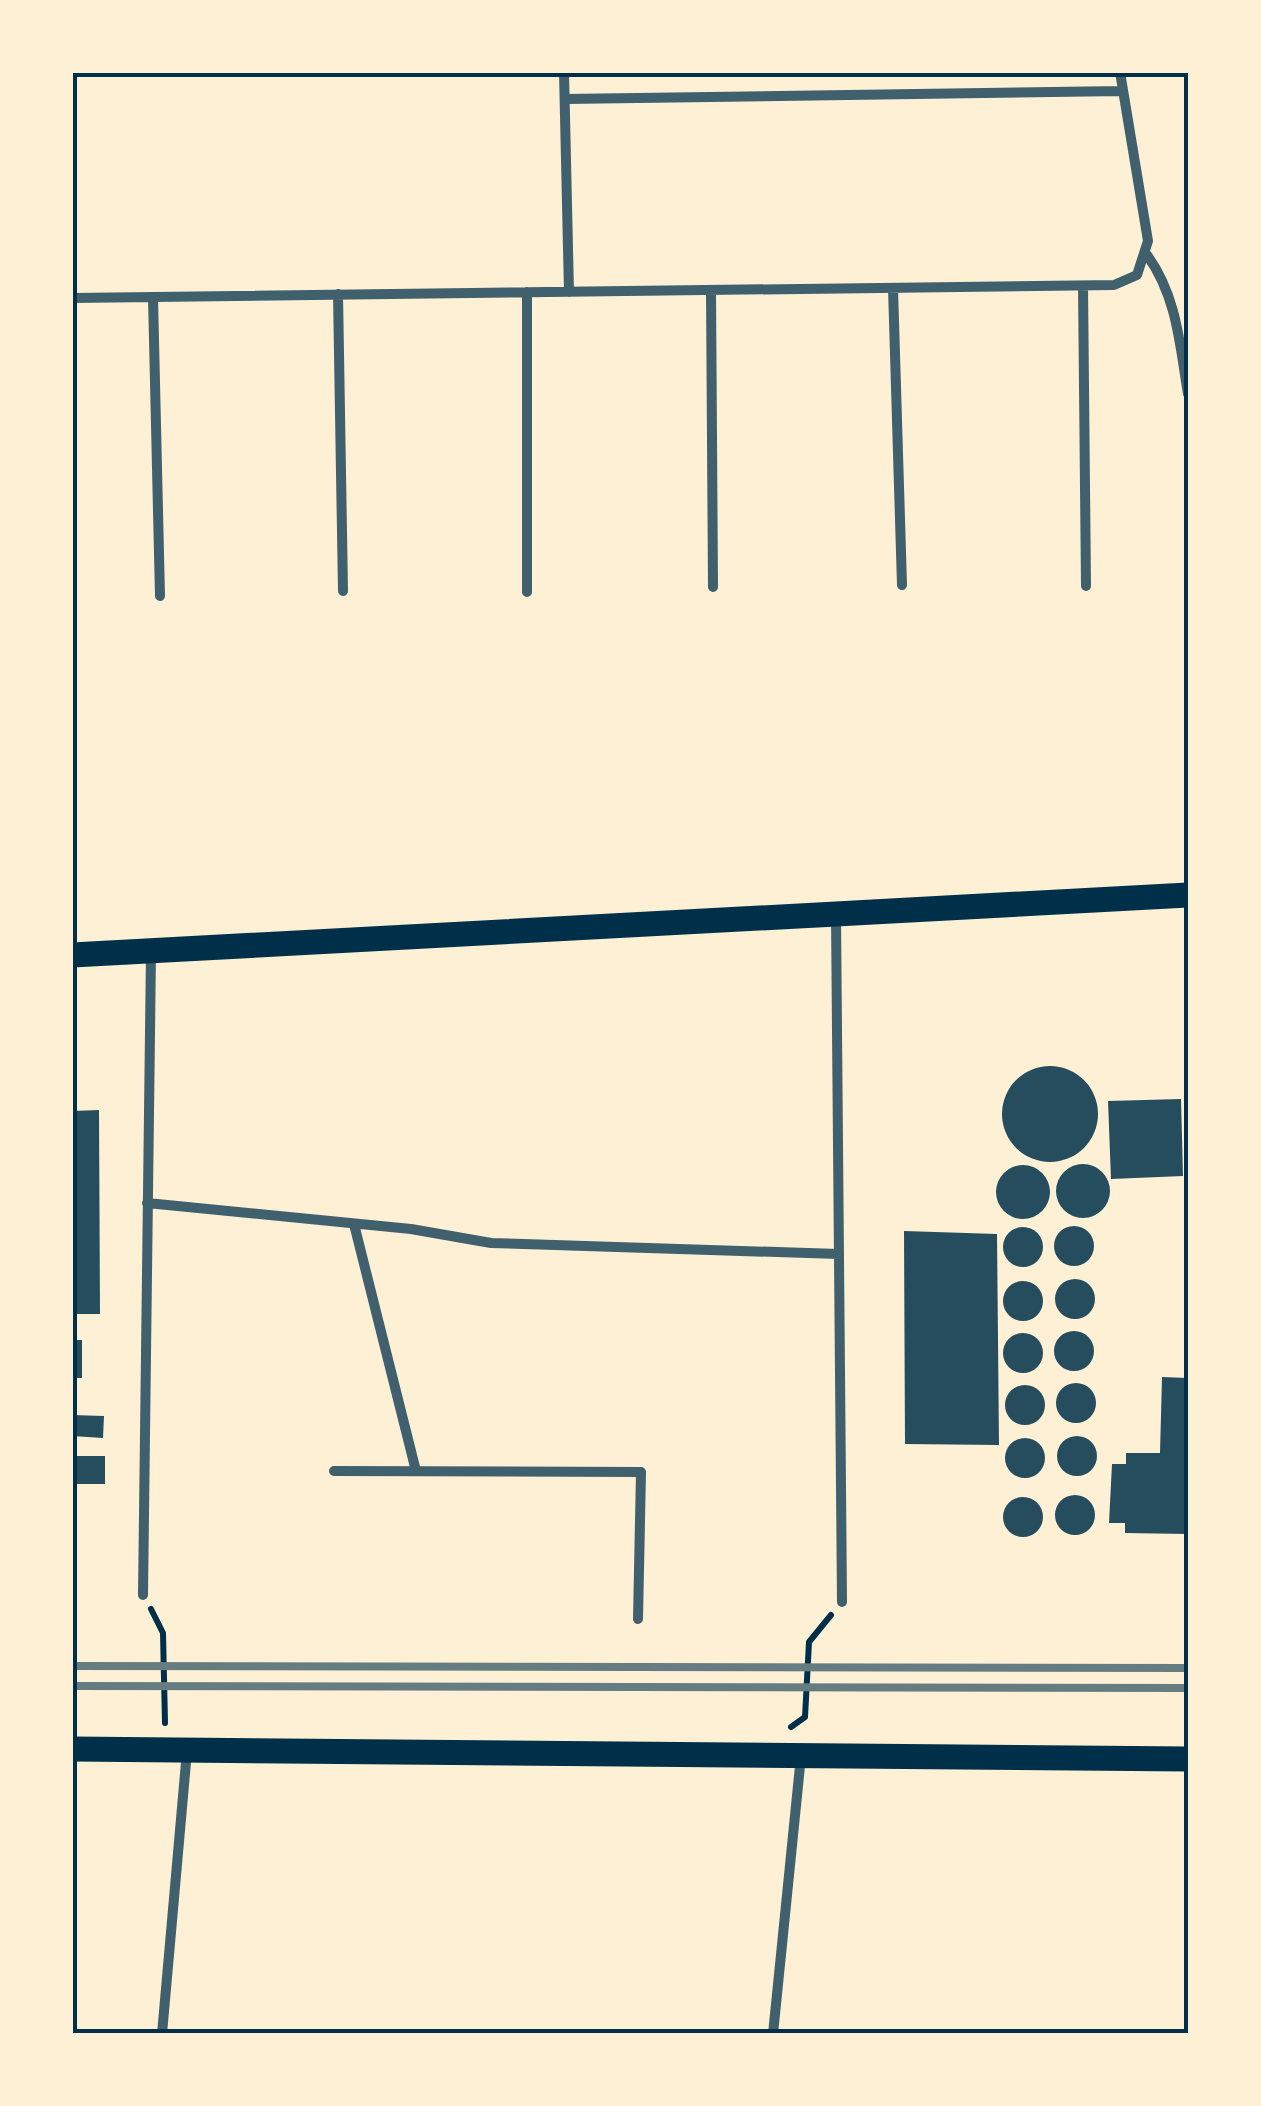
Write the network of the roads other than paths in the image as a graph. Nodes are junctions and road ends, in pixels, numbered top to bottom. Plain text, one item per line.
1 (564, 72) edge
2 (1120, 72) edge
3 (1123, 91) junction
4 (565, 100) junction
5 (1147, 255) junction
6 (1083, 286) junction
7 (893, 288) junction
8 (711, 290) junction
9 (527, 292) junction
10 (568, 292) junction
11 (338, 294) junction
12 (153, 297) junction
13 (72, 298) edge
14 (1188, 394) edge
15 (902, 585) dead end
16 (1086, 586) dead end
17 (714, 587) dead end
18 (343, 591) dead end
19 (527, 592) dead end
20 (160, 596) dead end
21 (1188, 895) edge
22 (836, 914) junction
23 (151, 951) junction
24 (72, 956) edge
25 (148, 1204) junction
26 (354, 1224) junction
27 (839, 1254) junction
28 (334, 1471) dead end
29 (416, 1471) junction
30 (143, 1595) road end
31 (842, 1602) road end
32 (638, 1619) dead end
33 (72, 1749) edge
34 (187, 1751) junction
35 (801, 1754) junction
36 (1188, 1759) edge
37 (162, 2034) edge
38 (773, 2034) edge

1 - 4 street
2 - 3 street
3 - 4 street
3 - 5 street
4 - 10 street
5 - 6 street
5 - 14 street
6 - 7 street
6 - 16 street
7 - 8 street
7 - 15 street
8 - 10 street
8 - 17 street
9 - 10 street
9 - 11 street
9 - 19 street
11 - 12 street
11 - 18 street
12 - 13 street
12 - 20 street
21 - 22 main road
22 - 23 main road
22 - 27 street
23 - 24 main road
23 - 25 street
25 - 26 street
25 - 30 street
26 - 27 street
26 - 29 street
27 - 31 street
28 - 29 street
29 - 32 street
33 - 34 main road
34 - 35 main road
34 - 37 street
35 - 36 main road
35 - 38 street

